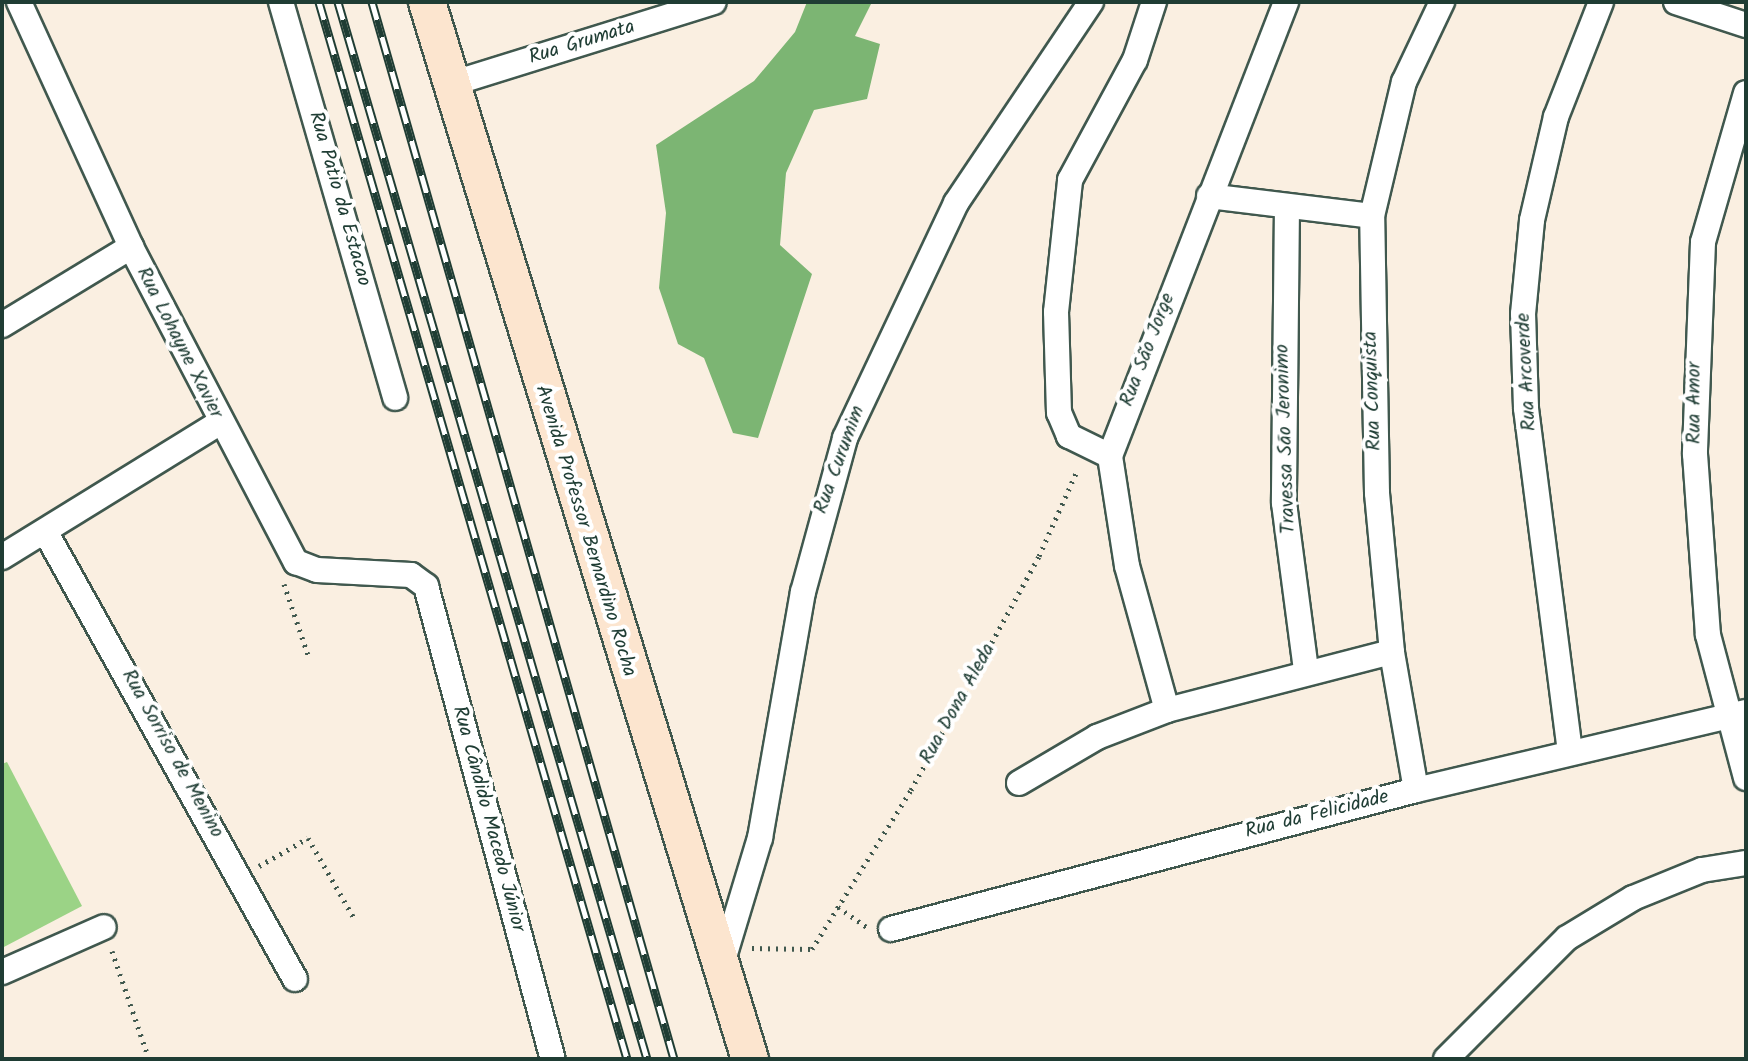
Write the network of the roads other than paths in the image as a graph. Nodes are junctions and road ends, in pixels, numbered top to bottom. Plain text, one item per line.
1 (19, 2) edge
2 (281, 2) edge
3 (427, 2) edge
4 (714, 2) edge
5 (1091, 2) edge
6 (1154, 2) edge
7 (1286, 2) edge
8 (1442, 2) edge
9 (1601, 2) edge
10 (1676, 2) edge
11 (1746, 25) edge
12 (451, 84) junction
13 (1746, 93) edge
14 (1209, 196) junction
15 (1287, 206) junction
16 (1372, 216) junction
17 (131, 247) junction
18 (2, 325) edge
19 (395, 398) dead end
20 (219, 423) junction
21 (1098, 453) junction
22 (45, 531) junction
23 (2, 557) edge
24 (421, 580) joint
25 (1392, 652) junction
26 (1306, 671) junction
27 (1167, 710) junction
28 (1735, 715) edge
29 (1570, 752) junction
30 (1746, 778) edge
31 (1019, 783) dead end
32 (1416, 790) junction
33 (1746, 863) edge
34 (104, 927) road end
35 (891, 929) dead end
36 (724, 959) junction
37 (2, 972) edge
38 (295, 979) dead end
39 (553, 1059) edge
40 (750, 1059) edge
41 (1446, 1059) edge

1 - 17 street, Rua Lohayne Xavier
2 - 19 street, Rua Patio da Estacao
3 - 12 main road, Avenida Professor Bernardino Rocha
4 - 12 street, Rua Grumata
5 - 36 street, Rua Curumim
6 - 21 street
7 - 14 street, Rua São Jorge
8 - 16 street, Rua Conquista
9 - 29 street, Rua Arcoverde
10 - 11 street
12 - 36 main road, Avenida Professor Bernardino Rocha
13 - 28 street, Rua Amor
14 - 15 street
14 - 21 street, Rua São Jorge
15 - 16 street
15 - 26 street, Travessa Sāo Jeronimo
16 - 25 street, Rua Conquista
17 - 18 street
17 - 20 street, Rua Lohayne Xavier
20 - 22 street
20 - 24 street, Rua Lohayne Xavier
21 - 27 street, Rua São Jorge
22 - 23 street
22 - 38 street, Rua Sorriso de Menino
24 - 39 street, Rua Cândido Macedo Júnior
25 - 26 street
25 - 32 street, Rua Conquista
26 - 27 street
27 - 31 street
28 - 29 street, Rua da Felicidade
28 - 30 street, Rua Amor
29 - 32 street, Rua da Felicidade
32 - 35 street, Rua da Felicidade
33 - 41 street
34 - 37 street
36 - 40 main road, Avenida Professor Bernardino Rocha

